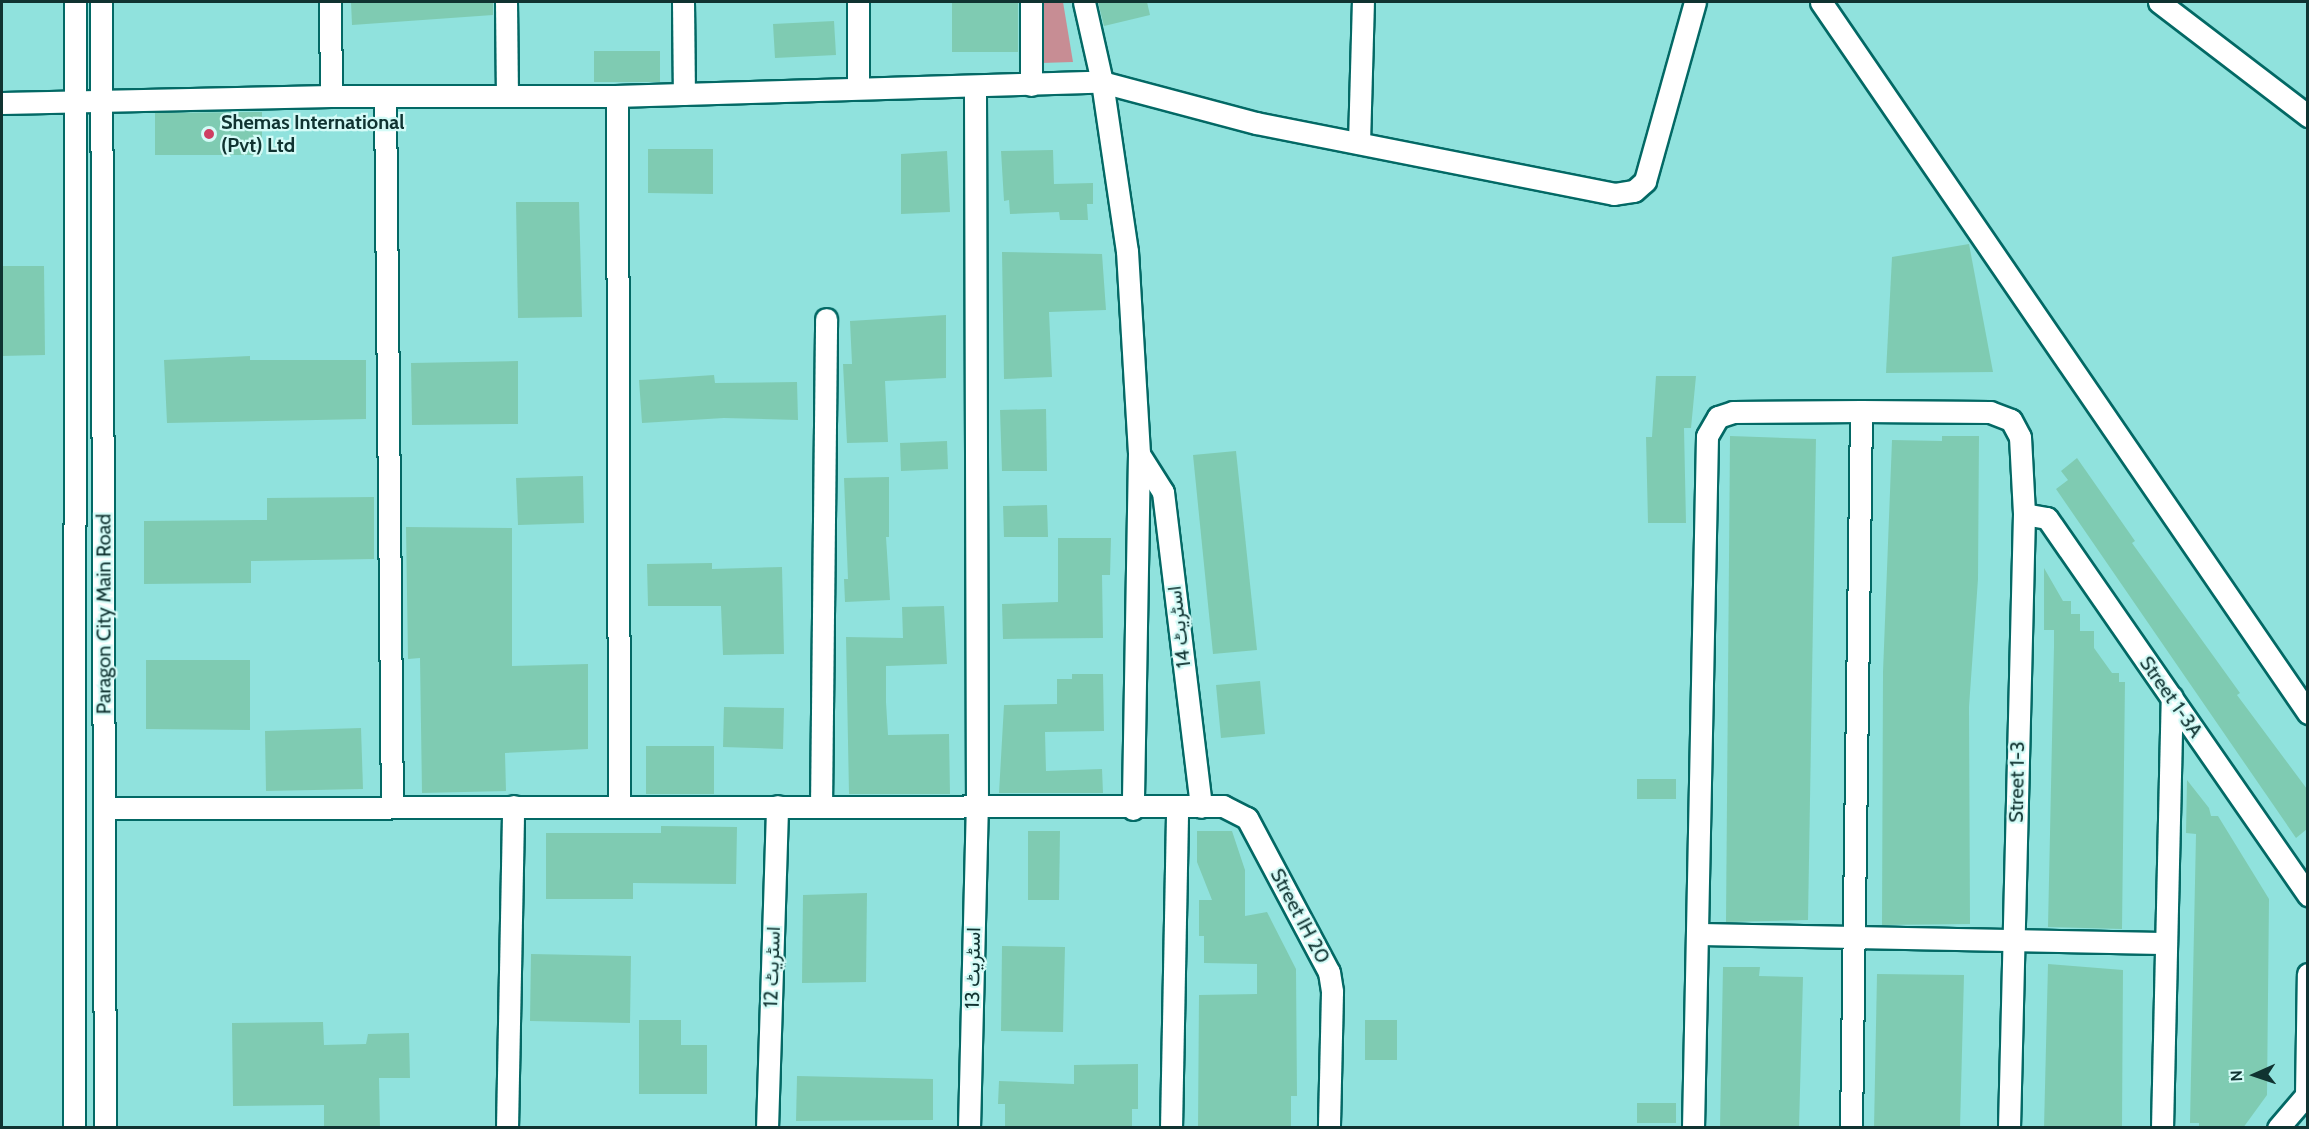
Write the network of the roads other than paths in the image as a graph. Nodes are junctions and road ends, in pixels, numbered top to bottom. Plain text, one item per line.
1 (75, 2) edge
2 (101, 2) edge
3 (330, 2) edge
4 (506, 2) edge
5 (683, 2) edge
6 (858, 2) edge
7 (1030, 2) edge
8 (1084, 2) edge
9 (1363, 2) edge
10 (1695, 2) edge
11 (1821, 2) edge
12 (2159, 2) edge
13 (1102, 82) junction
14 (1031, 85) junction
15 (858, 88) junction
16 (975, 88) junction
17 (684, 94) junction
18 (507, 95) junction
19 (331, 96) junction
20 (385, 96) junction
21 (617, 96) junction
22 (102, 100) junction
23 (75, 101) junction
24 (2, 103) edge
25 (2307, 116) edge
26 (1359, 144) junction
27 (826, 319) dead end
28 (1861, 411) junction
29 (1139, 454) junction
30 (2024, 514) junction
31 (2172, 697) junction
32 (2307, 713) edge
33 (513, 806) junction
34 (777, 806) junction
35 (392, 807) junction
36 (619, 807) junction
37 (821, 807) junction
38 (1201, 807) junction
39 (105, 808) junction
40 (977, 808) junction
41 (1132, 809) junction
42 (1177, 809) junction
43 (2307, 895) edge
44 (1698, 934) junction
45 (1856, 936) junction
46 (2013, 941) junction
47 (2164, 943) junction
48 (2307, 975) edge
49 (2307, 1094) edge
50 (75, 1128) edge
51 (105, 1128) edge
52 (507, 1128) edge
53 (767, 1128) edge
54 (969, 1128) edge
55 (1172, 1128) edge
56 (1329, 1128) edge
57 (1693, 1128) edge
58 (1851, 1128) edge
59 (2008, 1128) edge
60 (2162, 1128) edge
61 (2278, 1128) edge

1 - 23 street, Paragon City Main Road
2 - 22 street, Paragon City Main Road
3 - 19 street
4 - 18 street
5 - 17 street
6 - 15 street
7 - 14 street
8 - 13 street
9 - 26 street
10 - 26 street
11 - 32 street
12 - 25 street
13 - 14 street
13 - 26 street
13 - 29 street
14 - 16 street
15 - 16 street
15 - 17 street
16 - 40 street, اسٹریٹ 13
17 - 21 street
18 - 20 street
18 - 21 street
19 - 20 street
19 - 22 street
20 - 35 street
21 - 36 street
22 - 23 street
22 - 39 street, Paragon City Main Road
23 - 24 street
23 - 50 street, Paragon City Main Road
27 - 37 street
28 - 30 street, Street 1-3
28 - 44 street
28 - 45 street
29 - 38 street, اسٹریٹ 14
29 - 41 street
30 - 31 street, Street 1-3A
30 - 46 street, Street 1-3
31 - 43 street, Street 1-3A
31 - 47 street
33 - 35 street
33 - 36 street
33 - 52 street
34 - 36 street
34 - 37 street
34 - 53 street, اسٹریٹ 12
35 - 39 street
37 - 40 street
38 - 42 street
38 - 56 street, Street IH 20
39 - 51 street, Paragon City Main Road
40 - 41 street
40 - 54 street, اسٹریٹ 13
41 - 42 street
42 - 55 street
44 - 45 street
44 - 57 street
45 - 46 street
45 - 58 street
46 - 47 street
46 - 59 street, Street 1-3
47 - 60 street
48 - 49 street
49 - 61 street

